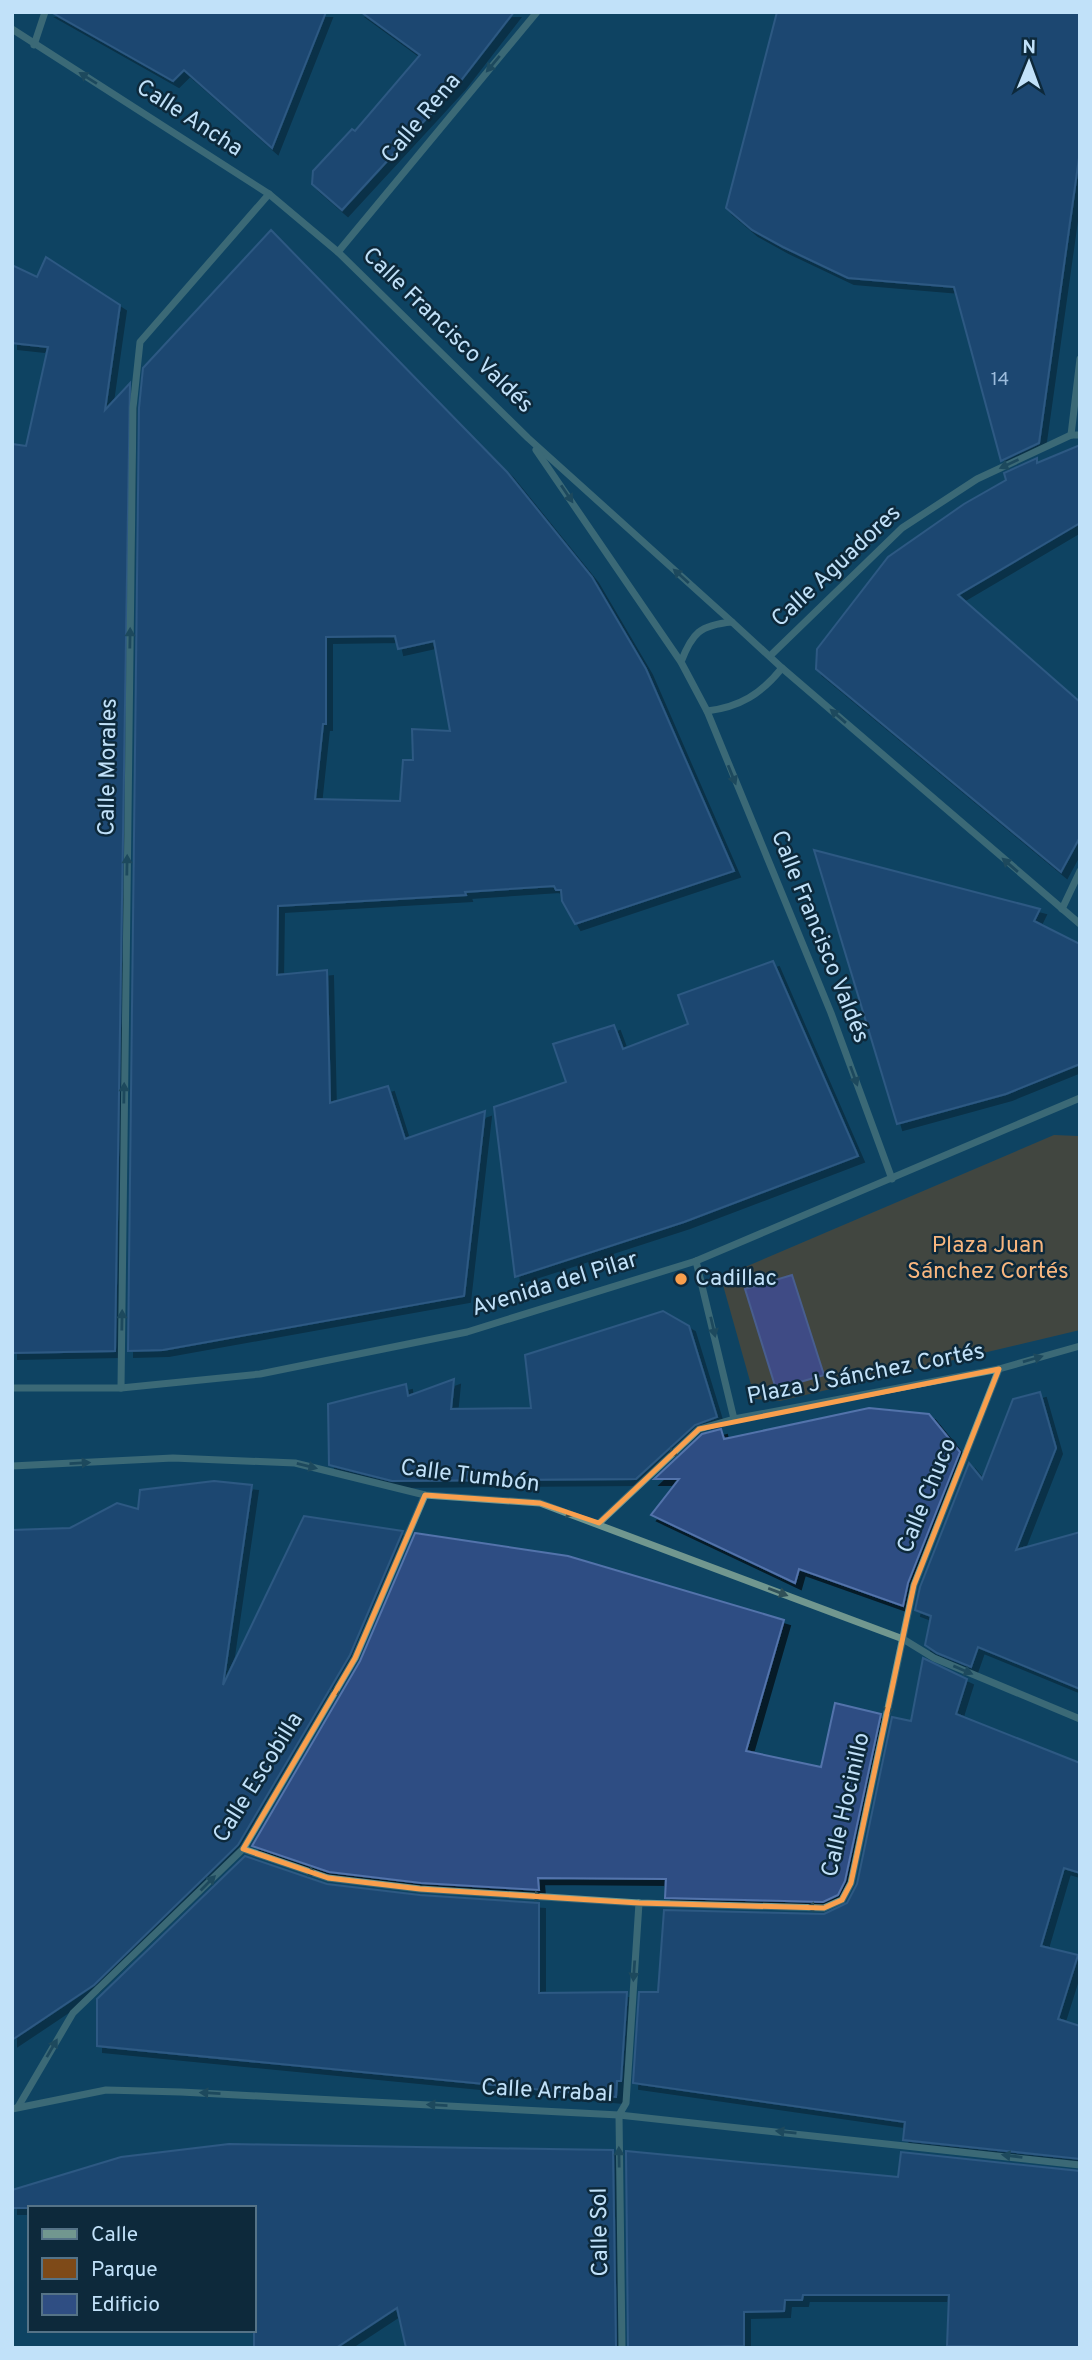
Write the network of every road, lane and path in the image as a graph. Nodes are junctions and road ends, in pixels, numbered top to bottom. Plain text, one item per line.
1 (45, 12) edge
2 (537, 12) edge
3 (12, 29) edge
4 (34, 45) junction
5 (269, 194) junction
6 (338, 252) junction
7 (1080, 359) edge
8 (1071, 435) junction
9 (1080, 435) edge
10 (528, 438) junction
11 (732, 622) junction
12 (771, 655) junction
13 (681, 662) junction
14 (782, 668) junction
15 (707, 711) junction
16 (1080, 871) edge
17 (1062, 909) junction
18 (1080, 924) edge
19 (1080, 1098) edge
20 (892, 1179) junction
21 (696, 1261) junction
22 (1080, 1346) edge
23 (999, 1369) junction
24 (12, 1388) edge
25 (121, 1388) junction
26 (734, 1419) junction
27 (12, 1466) edge
28 (425, 1495) junction
29 (599, 1524) junction
30 (903, 1639) junction
31 (1080, 1719) edge
32 (243, 1849) junction
33 (639, 1903) junction
34 (15, 2108) edge
35 (619, 2115) junction
36 (1080, 2165) edge
37 (622, 2348) edge

1 - 4 street
2 -> 6 street, Calle Rena
3 - 4 street, Calle Ancha
5 -> 4 street, Calle Ancha
5 - 6 street, Calle Ancha
25 -> 5 street, Calle Morales
6 - 10 street, Calle Francisco Valdés
7 - 8 street
8 - 9 street, Calle Aguadores
8 -> 12 street, Calle Aguadores
11 -> 10 street, Calle Francisco Valdés
10 -> 13 street, Calle Francisco Valdés
11 - 12 street
11 - 13 street
12 - 14 street
13 - 15 street
14 - 15 street
17 -> 14 street
15 -> 20 street, Calle Francisco Valdés
16 - 17 street
17 - 18 street
19 - 20 street, Avenida del Pilar
20 - 21 street, Avenida del Pilar
21 - 25 street, Avenida del Pilar
21 -> 26 street, Plaza J Sánchez Cortés
23 -> 22 street, Plaza J Sánchez Cortés
23 - 26 street, Plaza J Sánchez Cortés
23 - 30 street, Calle Chuco
24 - 25 street, Avenida del Pilar
26 -> 29 street
27 -> 28 street, Calle Tumbón
28 -> 29 street, Calle Tumbón
32 -> 28 street, Calle Escobilla
29 -> 30 street, Calle Tumbón
30 -> 31 street, Calle Tumbón
30 -> 33 street, Calle Hocinillo
32 -> 33 street, Calle Hocinillo
34 -> 32 street, Calle Escobilla
33 -> 35 street
35 -> 34 street, Calle Arrabal
36 -> 35 street, Calle Arrabal
37 -> 35 street, Calle Sol

